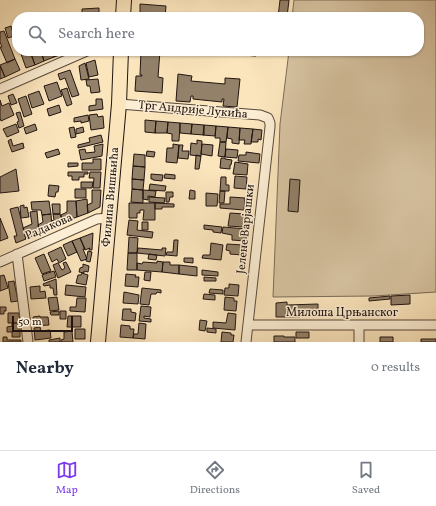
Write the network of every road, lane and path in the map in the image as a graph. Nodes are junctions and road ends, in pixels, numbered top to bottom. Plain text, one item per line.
1 (124, 0) edge
2 (123, 12) edge
3 (76, 56) edge
4 (121, 56) edge
5 (0, 89) edge
6 (119, 104) junction
7 (268, 118) joint
8 (109, 218) junction
9 (17, 254) junction
10 (0, 262) edge
11 (248, 325) junction
12 (359, 325) junction
13 (436, 325) edge
14 (28, 342) edge
15 (98, 342) edge
16 (246, 342) edge
17 (359, 342) edge

1 - 2 main road
3 - 5 street
4 - 6 main road, Филипа Вишњића
6 - 7 street, Трг Андрије Лукића
6 - 8 main road, Филипа Вишњића
7 - 11 street, Јелене Варјашки
8 - 9 street, Радакова
8 - 15 main road, Филипа Вишњића
9 - 10 street, Радакова
9 - 14 street
11 - 12 street, Милоша Црњанског
11 - 16 street, Јелене Варјашки
12 - 13 street, Милоша Црњанског
12 - 17 street

